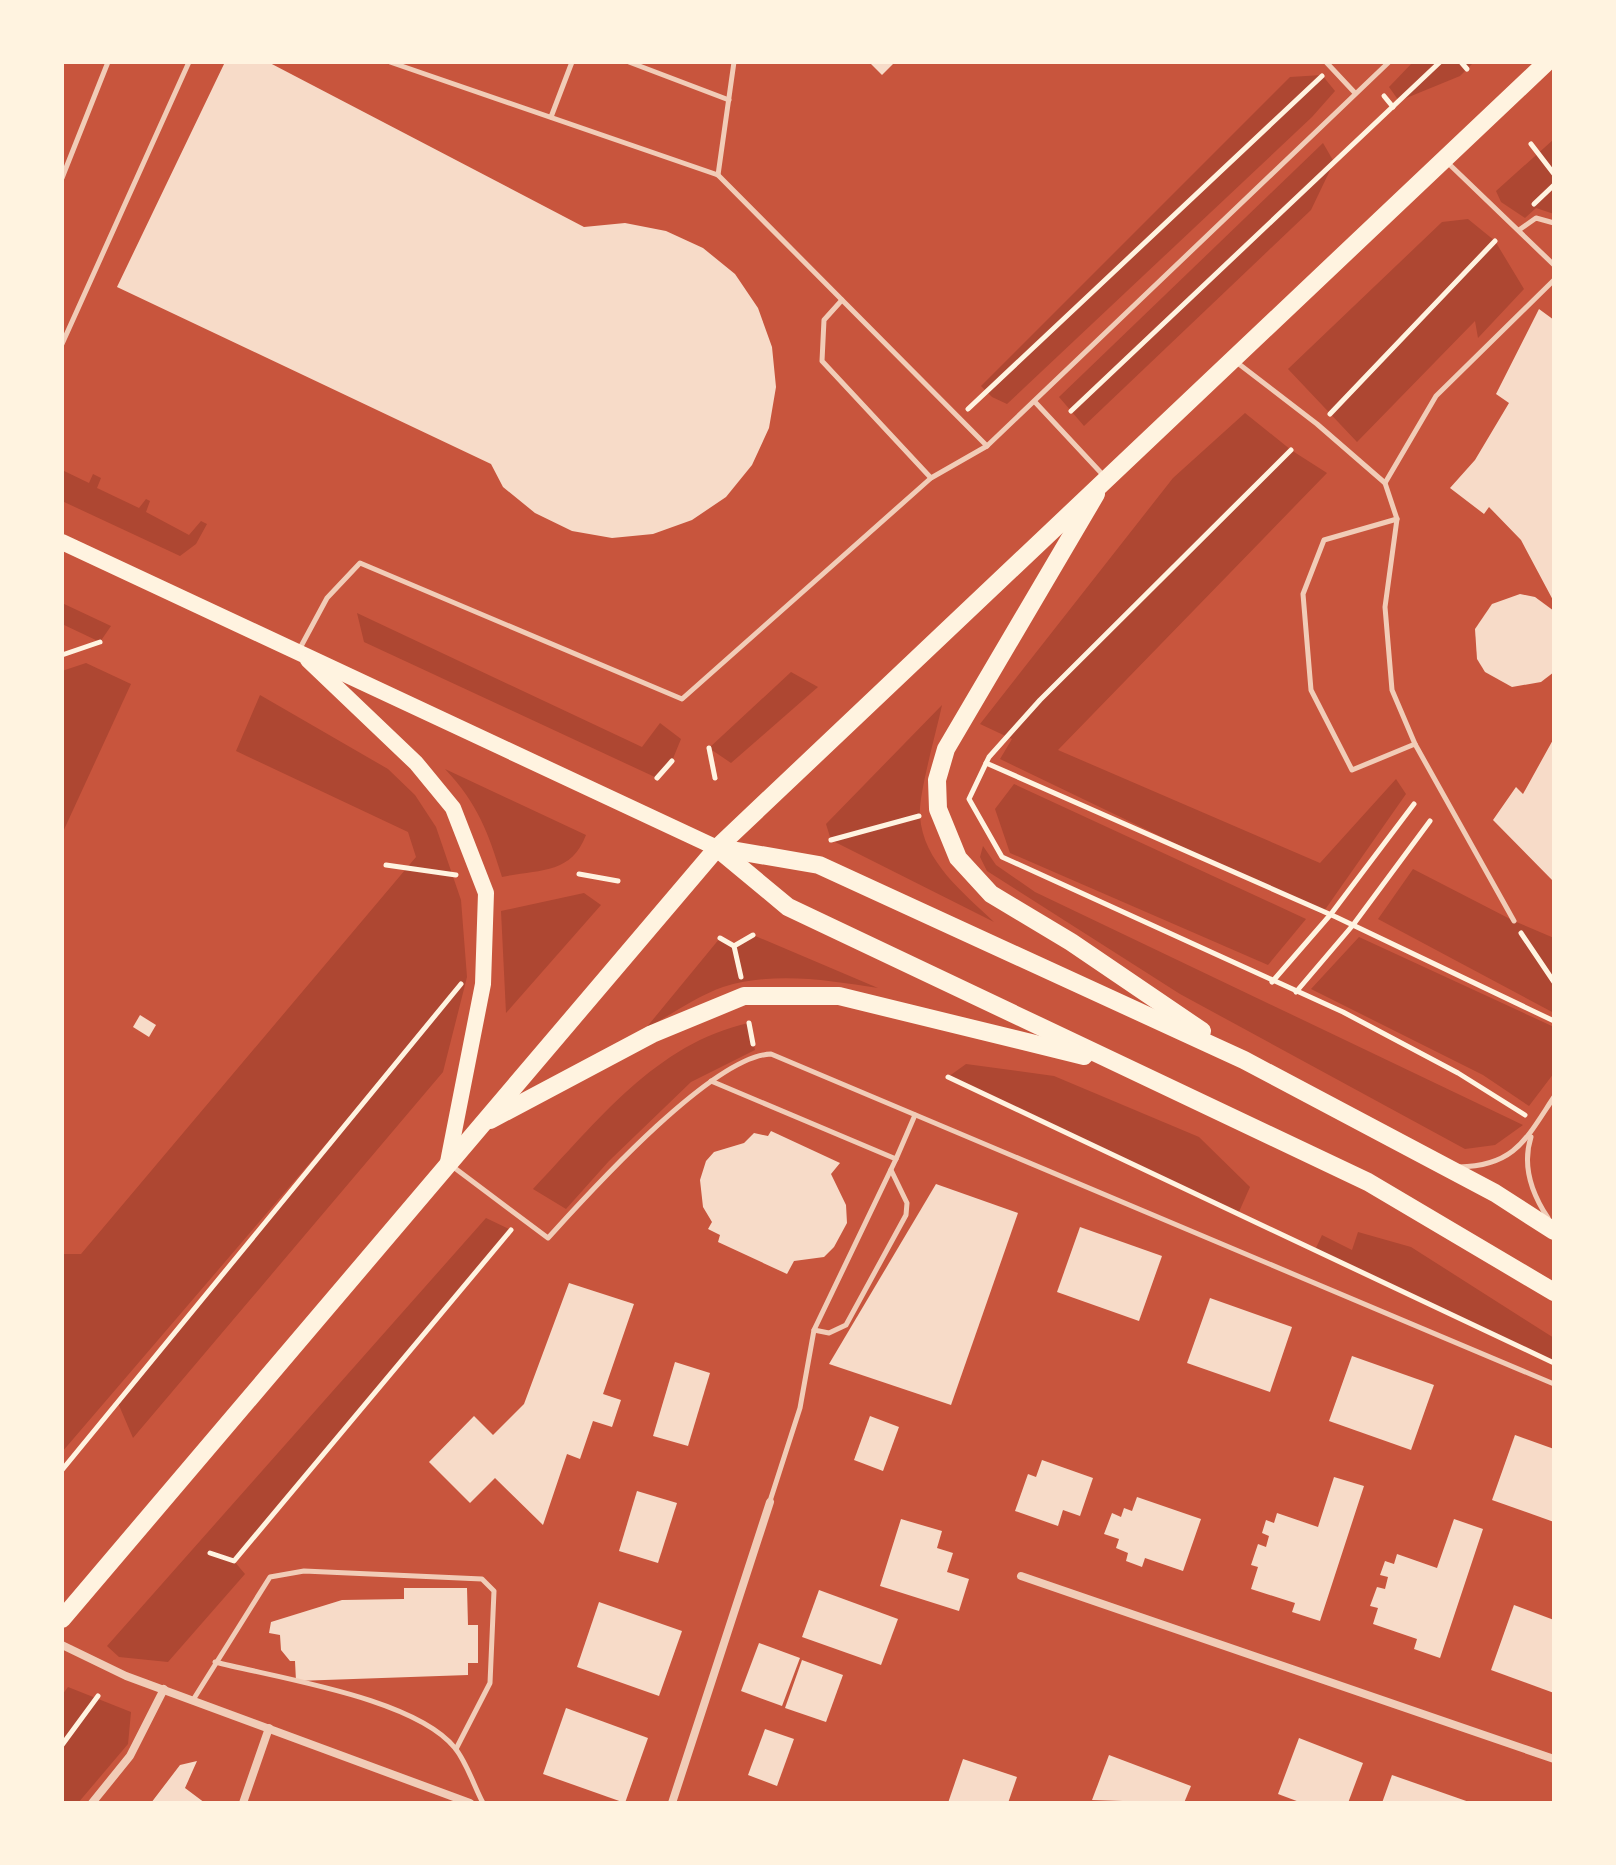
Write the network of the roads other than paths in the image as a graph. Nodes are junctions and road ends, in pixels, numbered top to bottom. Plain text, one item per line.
1 (108, 62) edge
2 (189, 62) edge
3 (390, 62) edge
4 (572, 62) edge
5 (629, 62) edge
6 (734, 62) edge
7 (1389, 62) edge
8 (1547, 62) edge
9 (1329, 65) edge
10 (1355, 93) junction
11 (729, 100) junction
12 (551, 117) junction
13 (1444, 159) junction
14 (718, 175) junction
15 (62, 178) edge
16 (1554, 223) edge
17 (1519, 230) junction
18 (1554, 265) edge
19 (1554, 280) edge
20 (842, 300) junction
21 (65, 330) edge
22 (62, 344) edge
23 (1231, 359) junction
24 (1035, 402) junction
25 (987, 446) junction
26 (1105, 477) junction
27 (931, 478) junction
28 (1385, 483) junction
29 (1397, 519) junction
30 (62, 542) edge
31 (299, 650) junction
32 (1415, 744) junction
33 (717, 848) junction
34 (1514, 921) road end
35 (1244, 1060) junction
36 (1122, 1066) junction
37 (711, 1081) junction
38 (1554, 1097) edge
39 (915, 1115) junction
40 (480, 1125) junction
41 (1536, 1126) junction
42 (896, 1159) junction
43 (448, 1162) junction
44 (1447, 1168) junction
45 (891, 1170) junction
46 (1554, 1229) edge
47 (1554, 1292) edge
48 (814, 1330) junction
49 (1554, 1384) edge
50 (770, 1502) joint
51 (1021, 1576) dead end
52 (62, 1619) edge
53 (62, 1645) edge
54 (215, 1662) junction
55 (164, 1689) junction
56 (193, 1700) junction
57 (269, 1728) junction
58 (456, 1749) junction
59 (1554, 1759) edge
60 (92, 1803) edge
61 (243, 1803) edge
62 (470, 1803) edge
63 (483, 1803) edge
64 (672, 1803) edge

1 - 15 lane
2 - 21 lane
3 - 12 lane
4 - 12 lane
5 - 11 lane
6 - 11 lane
7 - 10 lane
8 - 13 main road
9 - 10 lane
10 - 24 lane
11 - 14 lane
12 - 14 lane
13 - 17 lane
13 - 23 main road
14 - 20 lane
16 - 17 lane
17 - 18 lane
19 - 28 lane
20 - 25 lane
20 - 27 lane
21 - 22 lane
23 - 26 main road
23 - 28 lane
24 - 25 lane
24 - 26 lane
25 - 27 lane
26 - 33 main road
26 - 35 main road
27 - 31 lane
28 - 29 lane
29 - 32 lane
29 - 32 lane
30 - 31 main road
31 - 33 main road
31 - 43 main road
32 - 34 lane
33 - 35 main road
33 - 36 main road
33 - 40 main road
35 - 44 main road
36 - 40 main road
36 - 47 main road
37 - 39 lane
37 - 42 lane
37 - 43 lane
38 - 41 lane
39 - 42 lane
39 - 49 lane
40 - 43 main road
41 - 44 lane
41 - 46 lane
42 - 45 lane
43 - 52 main road
44 - 46 main road
45 - 48 lane
45 - 48 lane
48 - 50 lane
50 - 64 street
51 - 59 street
53 - 55 street
54 - 56 lane
54 - 58 lane
54 - 58 lane
55 - 56 street
55 - 60 street
56 - 57 street
57 - 61 street
57 - 62 street
58 - 63 lane

